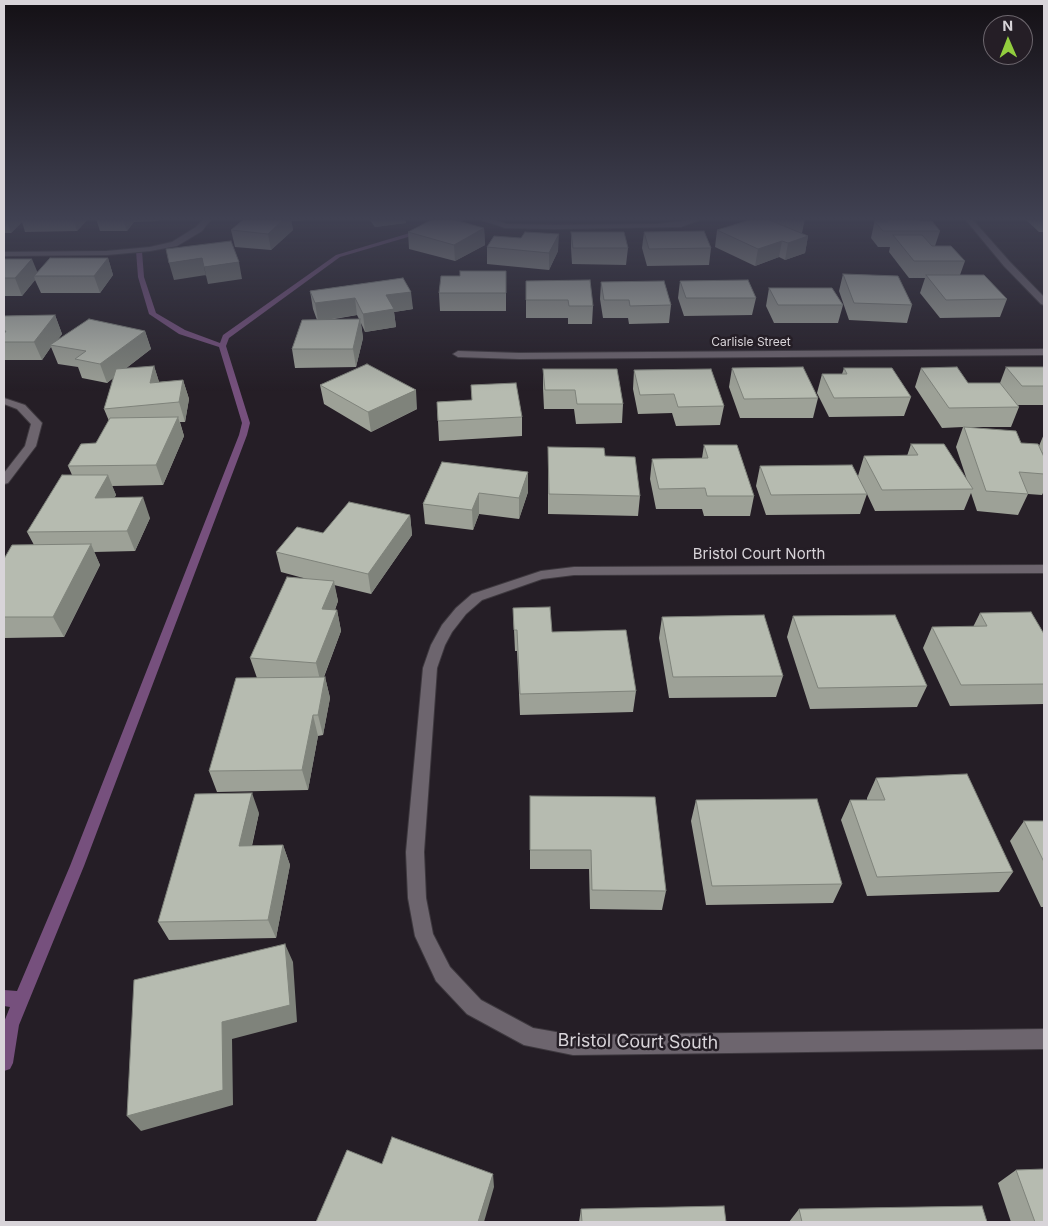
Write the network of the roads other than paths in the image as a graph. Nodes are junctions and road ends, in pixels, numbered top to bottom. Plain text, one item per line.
1 (1019, 276) edge
2 (1044, 302) edge
3 (1044, 352) edge
4 (458, 354) dead end
5 (4, 400) edge
6 (4, 481) edge
7 (1044, 569) edge
8 (477, 597) joint
9 (1044, 1039) edge

1 - 2 street
3 - 4 street, Carlisle Street
5 - 6 street
7 - 8 street, Bristol Court North
8 - 9 street, Bristol Court South

